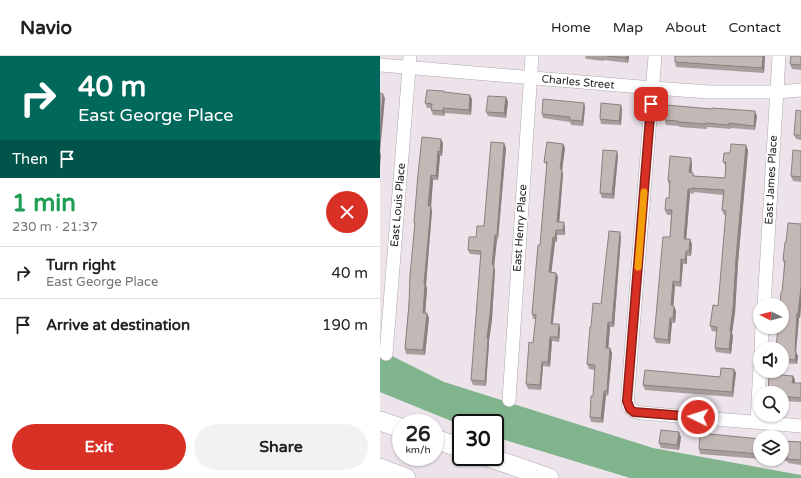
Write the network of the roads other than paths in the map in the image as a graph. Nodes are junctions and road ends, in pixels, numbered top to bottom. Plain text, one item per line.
1 (532, 56) edge
2 (655, 56) edge
3 (779, 56) edge
4 (410, 62) edge
5 (380, 65) edge
6 (530, 78) junction
7 (653, 88) junction
8 (801, 90) edge
9 (777, 92) junction
10 (764, 298) edge
11 (386, 354) dead end
12 (509, 400) dead end
13 (380, 421) edge
14 (753, 422) edge
15 (757, 422) edge
16 (392, 425) edge
17 (801, 426) edge
18 (504, 463) edge
19 (380, 468) edge
20 (406, 478) edge
21 (549, 478) edge

1 - 6 street, East Henry Place
2 - 7 street
3 - 9 street, East James Place
4 - 5 street, Charles Street
4 - 6 street, Charles Street
4 - 11 street, East Louis Place
6 - 7 street, Charles Street
6 - 12 street, East Henry Place
7 - 9 street, Charles Street
7 - 14 street
8 - 9 street, Charles Street
9 - 10 street, East James Place
13 - 16 highway
15 - 17 street
18 - 21 highway
19 - 20 highway

